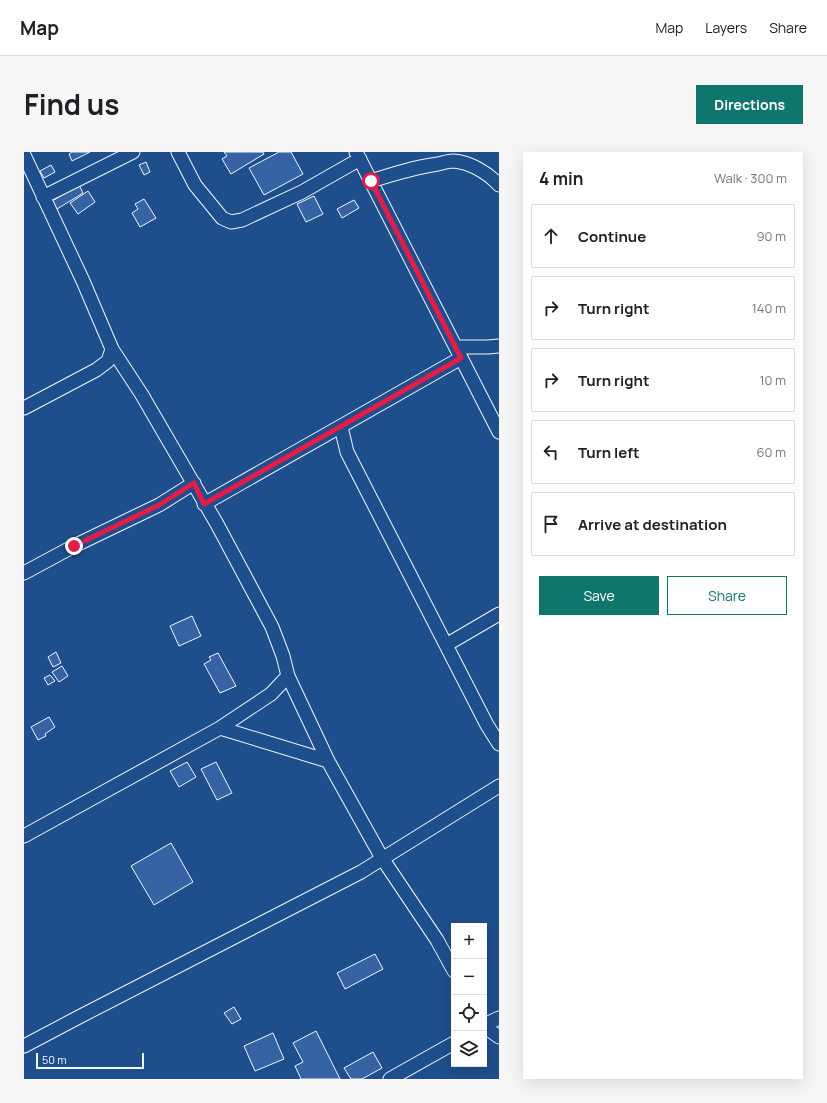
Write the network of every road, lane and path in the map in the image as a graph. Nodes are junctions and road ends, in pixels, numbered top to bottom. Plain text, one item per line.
1 (133, 152) edge
2 (178, 152) edge
3 (24, 155) edge
4 (358, 155) edge
5 (371, 181) junction
6 (499, 185) edge
7 (43, 197) junction
8 (499, 346) edge
9 (112, 349) junction
10 (458, 352) junction
11 (24, 408) edge
12 (341, 427) junction
13 (499, 432) edge
14 (194, 483) junction
15 (204, 504) junction
16 (24, 574) edge
17 (499, 614) edge
18 (446, 645) junction
19 (288, 676) junction
20 (220, 728) junction
21 (499, 744) edge
22 (328, 761) junction
23 (499, 786) edge
24 (24, 836) edge
25 (382, 858) junction
26 (451, 966) edge
27 (499, 1018) edge
28 (487, 1024) edge
29 (487, 1027) edge
30 (499, 1037) edge
31 (451, 1045) edge
32 (24, 1046) edge
33 (390, 1079) edge

1 - 7 street
2 - 4 street
3 - 7 street
4 - 5 street
5 - 6 street
5 - 10 street
7 - 9 street
8 - 10 street
9 - 11 street
9 - 14 street
10 - 12 street
10 - 13 street
12 - 15 street
12 - 18 street
14 - 15 street
14 - 16 street
15 - 19 street
17 - 18 street
18 - 21 street
19 - 20 street
19 - 22 street
20 - 22 street
20 - 24 street
22 - 25 street
23 - 25 street
25 - 26 street
25 - 32 street
27 - 28 street
29 - 30 street
31 - 33 street

